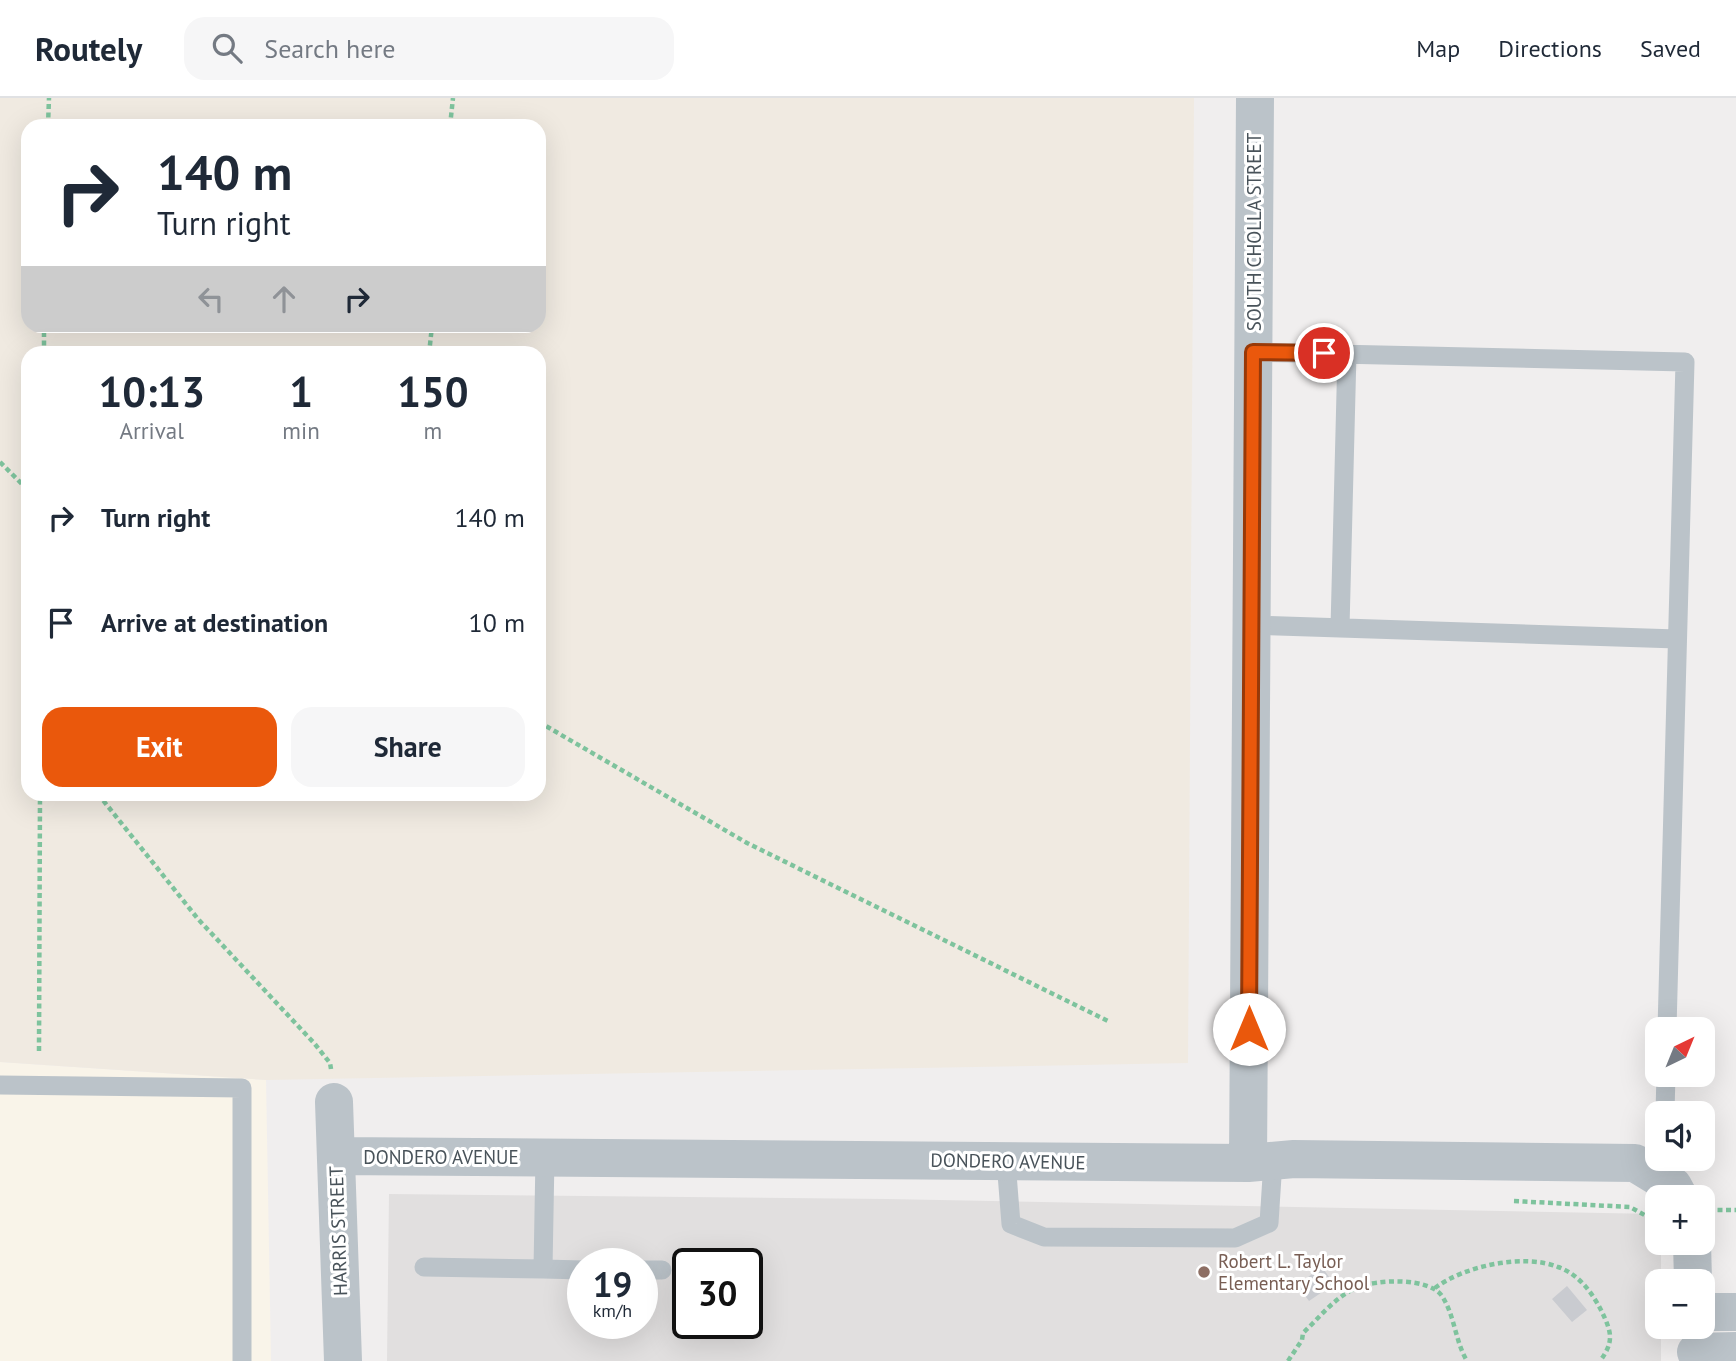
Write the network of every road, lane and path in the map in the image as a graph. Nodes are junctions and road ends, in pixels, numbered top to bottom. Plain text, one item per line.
1 (50, 98) edge
2 (453, 98) edge
3 (1255, 98) edge
4 (48, 119) edge
5 (451, 119) edge
6 (1253, 352) junction
7 (1347, 354) junction
8 (0, 462) edge
9 (21, 483) edge
10 (1251, 625) junction
11 (1340, 628) junction
12 (1678, 639) junction
13 (546, 726) edge
14 (40, 801) edge
15 (105, 801) edge
16 (1667, 1017) edge
17 (1110, 1022) dead end
18 (39, 1051) dead end
19 (0, 1085) edge
20 (334, 1102) joint
21 (336, 1156) junction
22 (545, 1157) junction
23 (1006, 1161) junction
24 (1260, 1162) junction
25 (1664, 1185) edge
26 (1514, 1201) dead end
27 (1715, 1210) edge
28 (1736, 1210) edge
29 (1645, 1215) edge
30 (424, 1267) dead end
31 (543, 1269) junction
32 (567, 1270) edge
33 (658, 1270) edge
34 (662, 1270) dead end
35 (1435, 1288) junction
36 (1715, 1311) edge
37 (1736, 1312) edge
38 (1696, 1346) edge
39 (1736, 1351) edge
40 (242, 1361) edge
41 (343, 1361) edge
42 (1288, 1361) edge
43 (1467, 1361) edge
44 (1600, 1361) edge

1 - 4 path
2 - 5 path
3 - 6 street, SOUTH CHOLLA STREET
6 - 7 lane
6 - 10 street, SOUTH CHOLLA STREET
7 - 11 lane
7 - 12 lane
8 - 9 path
10 - 11 lane
10 - 24 street, SOUTH CHOLLA STREET
11 - 12 lane
12 - 16 lane
13 - 17 path
14 - 18 path
15 - 20 path
19 - 40 lane
20 - 21 street, HARRIS STREET
21 - 22 street, DONDERO AVENUE
21 - 41 street, HARRIS STREET
22 - 23 street, DONDERO AVENUE
22 - 31 lane
23 - 24 street, DONDERO AVENUE
23 - 24 lane
24 - 25 street, DONDERO AVENUE
26 - 29 path
27 - 28 path
30 - 31 lane
31 - 32 lane
33 - 34 lane
35 - 42 path
35 - 43 path
35 - 44 path
36 - 37 street
38 - 39 street

